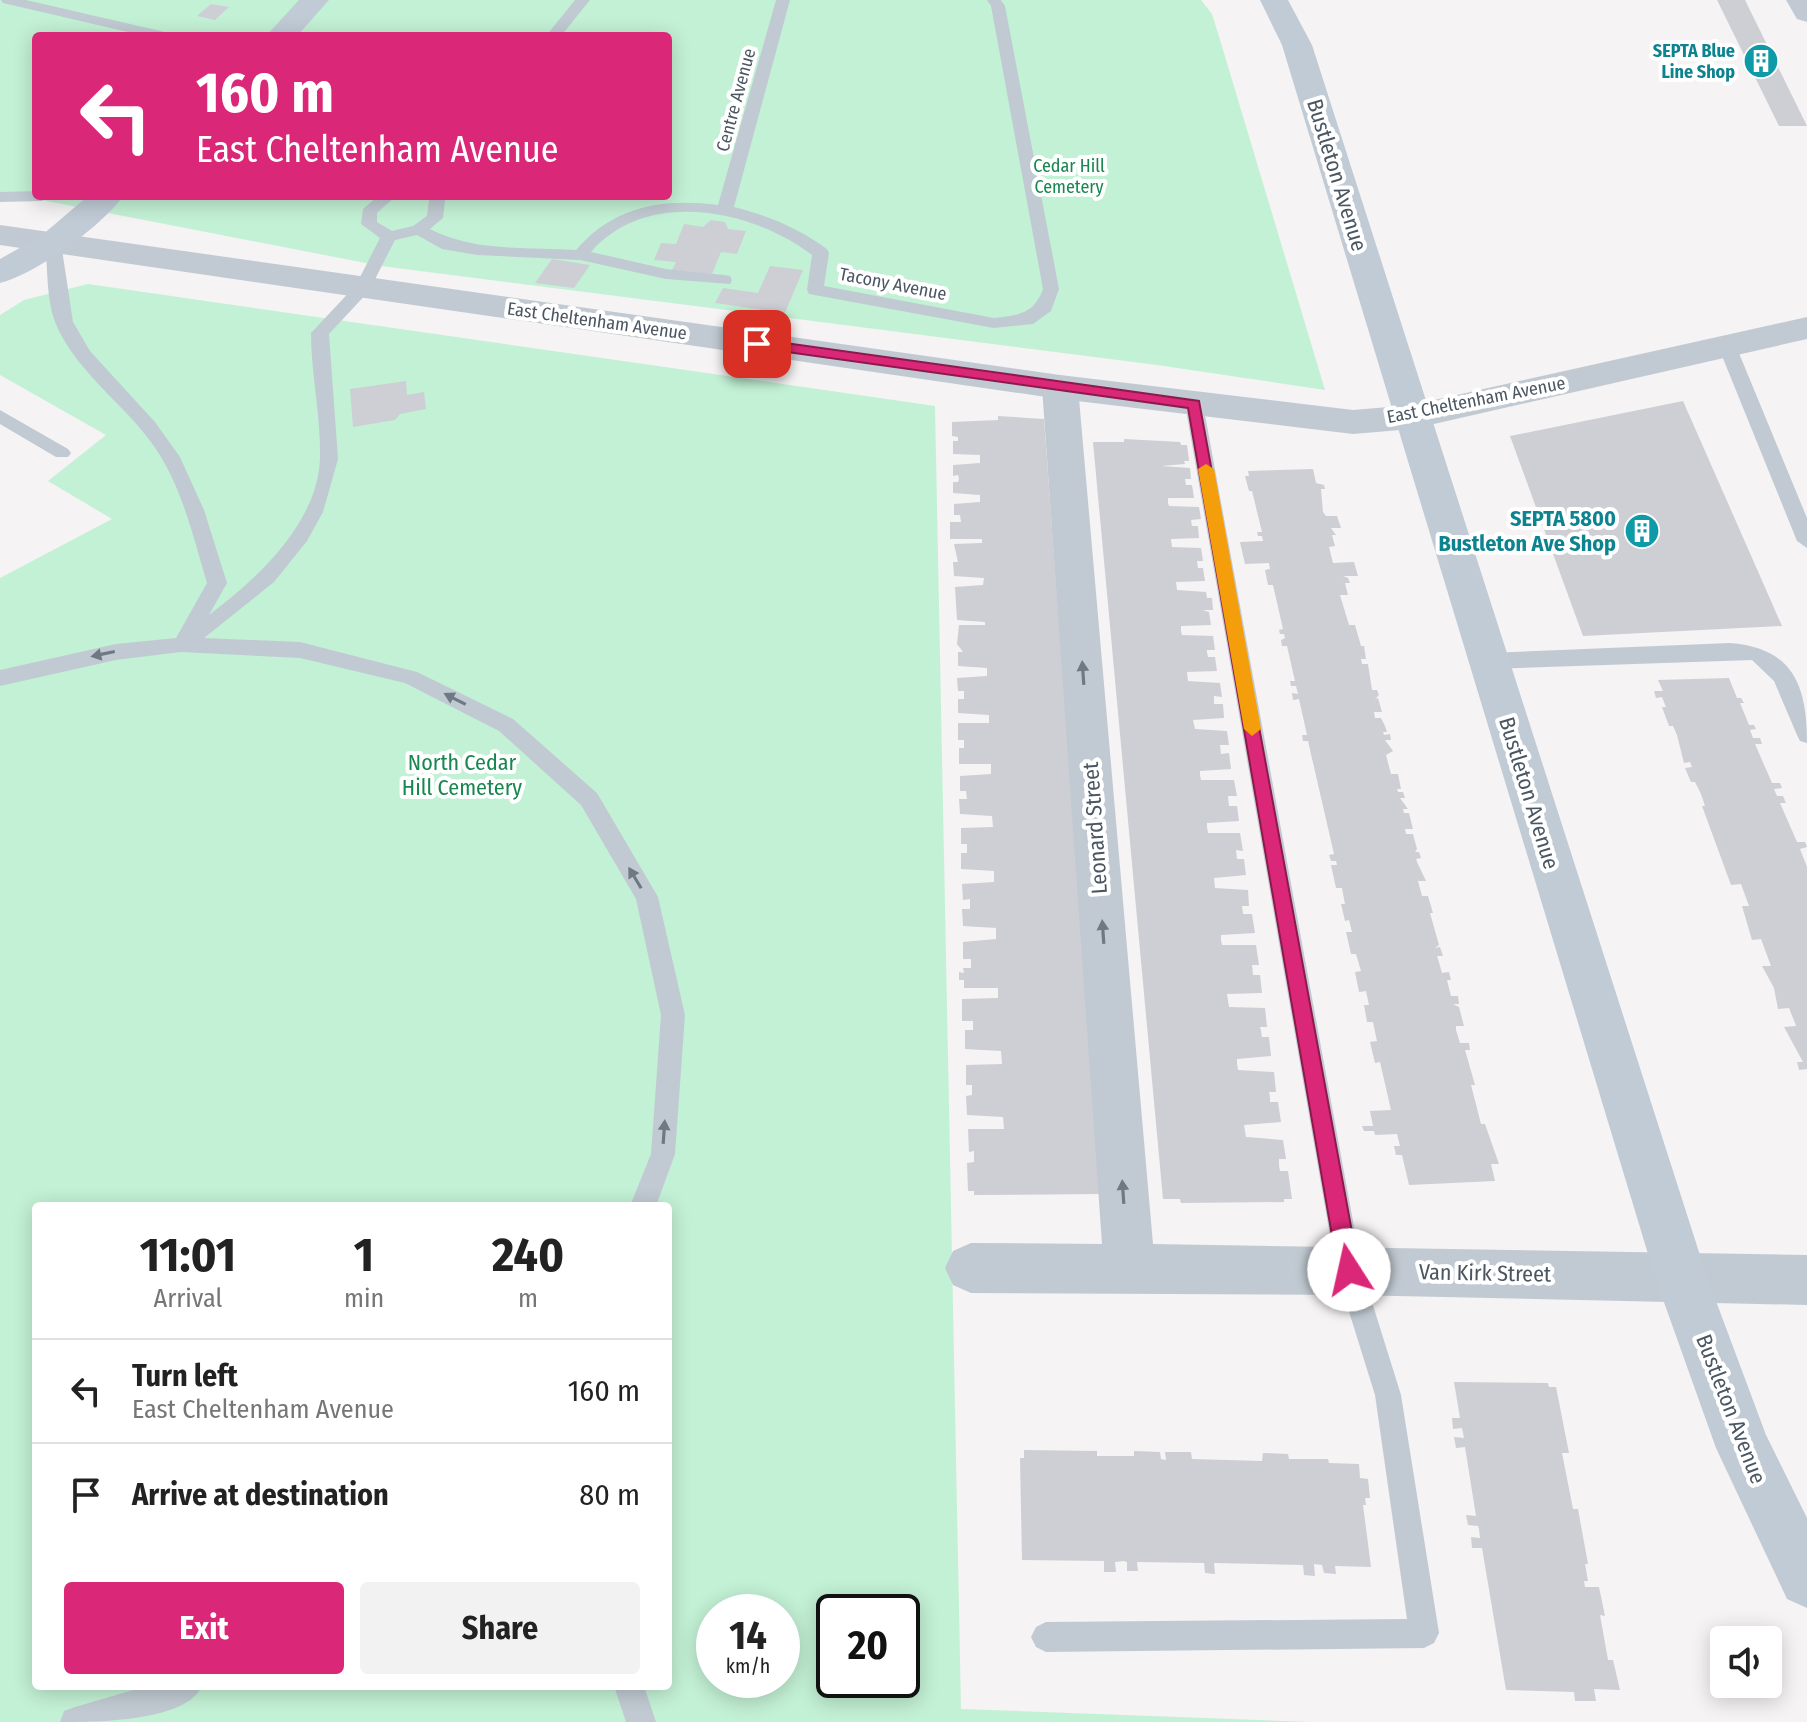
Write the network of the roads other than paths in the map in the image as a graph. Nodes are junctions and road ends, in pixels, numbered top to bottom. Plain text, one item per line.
1 (8, 0) edge
2 (315, 0) edge
3 (583, 0) edge
4 (783, 0) edge
5 (994, 0) edge
6 (1274, 0) edge
7 (1800, 0) edge
8 (1807, 13) edge
9 (147, 32) edge
10 (285, 32) edge
11 (556, 32) edge
12 (32, 196) edge
13 (0, 197) edge
14 (95, 200) edge
15 (383, 200) edge
16 (437, 200) edge
17 (725, 209) junction
18 (419, 230) junction
19 (0, 235) edge
20 (389, 237) junction
21 (53, 243) junction
22 (580, 255) junction
23 (0, 273) edge
24 (724, 280) dead end
25 (363, 287) junction
26 (1807, 328) edge
27 (1727, 346) junction
28 (1060, 387) junction
29 (1194, 404) junction
30 (0, 416) edge
31 (1412, 417) junction
32 (62, 453) dead end
33 (1807, 541) edge
34 (181, 645) junction
35 (1488, 661) junction
36 (0, 678) edge
37 (1807, 735) edge
38 (645, 1202) edge
39 (971, 1268) dead end
40 (1129, 1269) junction
41 (1349, 1270) junction
42 (1681, 1277) junction
43 (1807, 1280) edge
44 (1807, 1579) edge
45 (1046, 1637) dead end
46 (175, 1690) edge
47 (630, 1690) edge
48 (75, 1722) edge
49 (641, 1722) edge

1 - 9 lane
2 - 10 main road
3 - 11 lane
4 - 17 lane, Centre Avenue
5 - 17 lane, Tacony Avenue
6 - 31 main road, Bustleton Avenue
7 - 8 street
12 - 13 lane
14 - 21 main road
15 - 20 lane
16 - 18 lane
17 - 22 lane, Tacony Avenue
18 - 20 lane
18 - 22 lane
19 - 21 street, East Cheltenham Avenue
20 - 25 lane
21 - 23 main road
21 - 25 street, East Cheltenham Avenue
21 - 34 lane
22 - 24 lane
25 - 28 street, East Cheltenham Avenue
25 - 34 lane
26 - 27 street, East Cheltenham Avenue
27 - 31 street, East Cheltenham Avenue
27 - 33 lane
28 - 29 street, East Cheltenham Avenue
40 -> 28 street, Leonard Street
29 - 31 street, East Cheltenham Avenue
29 - 41 lane
30 - 32 lane
31 - 35 main road, Bustleton Avenue
34 -> 36 lane
38 -> 34 lane
35 - 37 lane
35 - 42 main road, Bustleton Avenue
39 - 40 street, Van Kirk Street
40 - 41 street, Van Kirk Street
41 - 42 street, Van Kirk Street
41 - 45 lane
42 - 43 street, Van Kirk Street
42 - 44 main road, Bustleton Avenue
46 - 48 lane
47 - 49 lane

